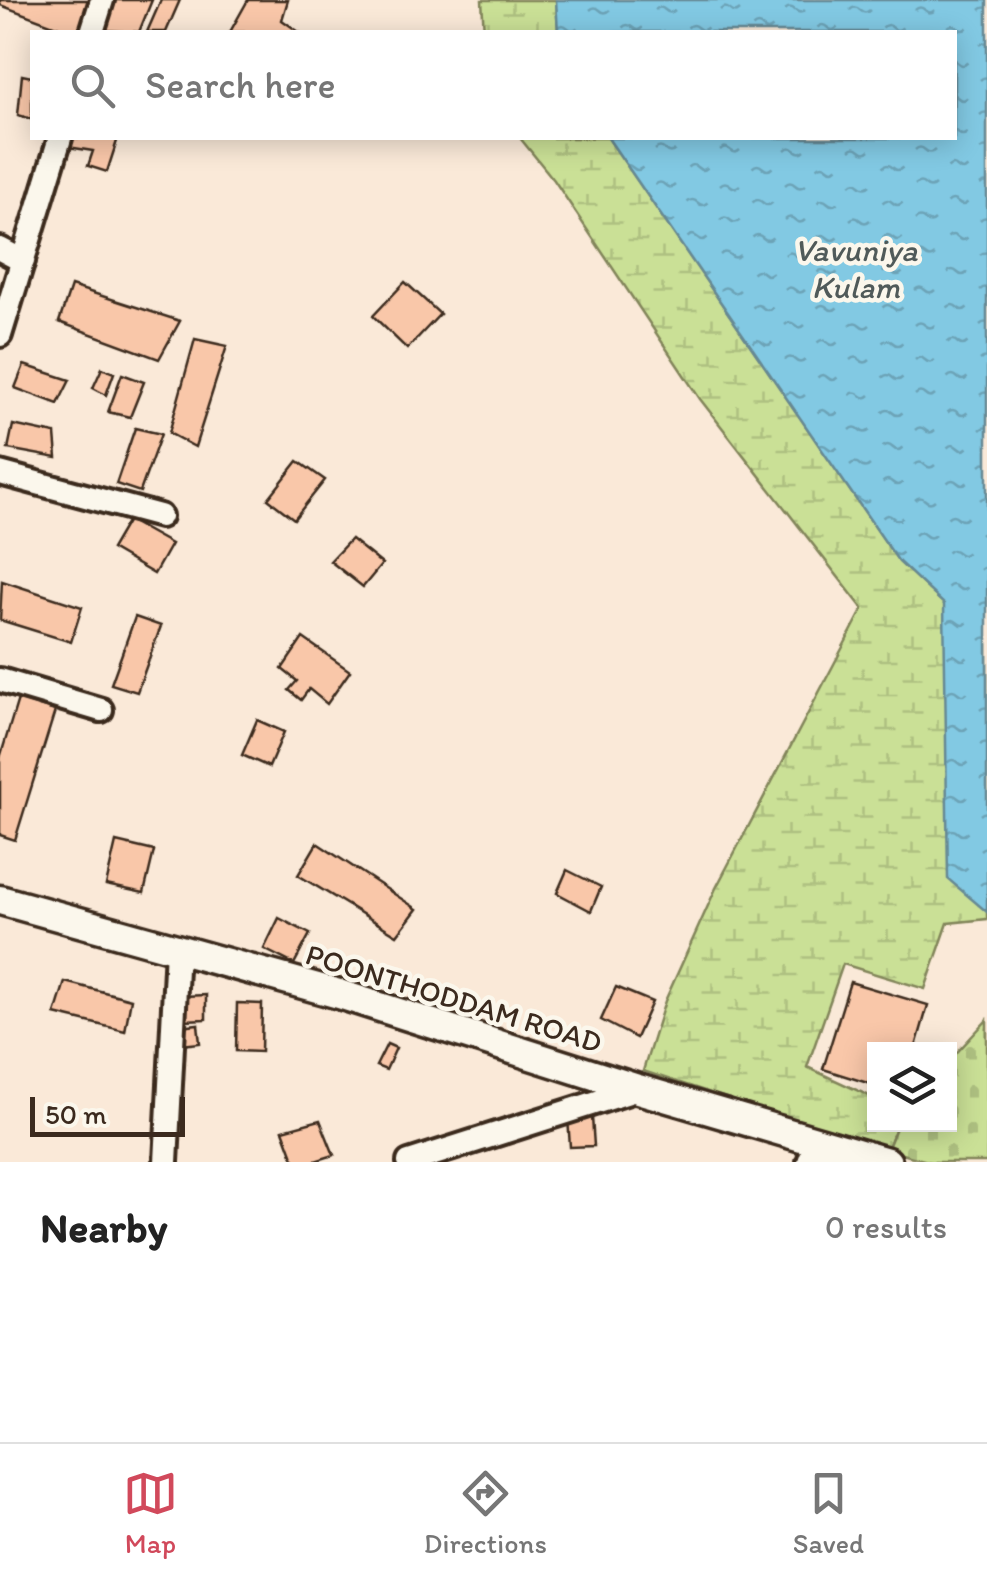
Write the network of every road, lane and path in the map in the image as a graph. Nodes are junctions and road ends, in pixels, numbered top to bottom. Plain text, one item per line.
1 (102, 0) edge
2 (93, 30) edge
3 (59, 140) edge
4 (0, 249) edge
5 (23, 261) junction
6 (0, 335) edge
7 (0, 473) edge
8 (160, 516) dead end
9 (0, 680) edge
10 (101, 710) dead end
11 (0, 900) edge
12 (177, 949) junction
13 (638, 1089) junction
14 (812, 1152) edge
15 (166, 1162) edge
16 (409, 1162) edge
17 (887, 1162) edge

1 - 2 street
3 - 5 street
4 - 5 street
5 - 6 street
7 - 8 street
9 - 10 street
11 - 12 street, POONTHODDAM ROAD
12 - 13 street, POONTHODDAM ROAD
12 - 15 street
13 - 14 street, POONTHODDAM ROAD
13 - 16 street
14 - 17 street, POONTHODDAM ROAD

